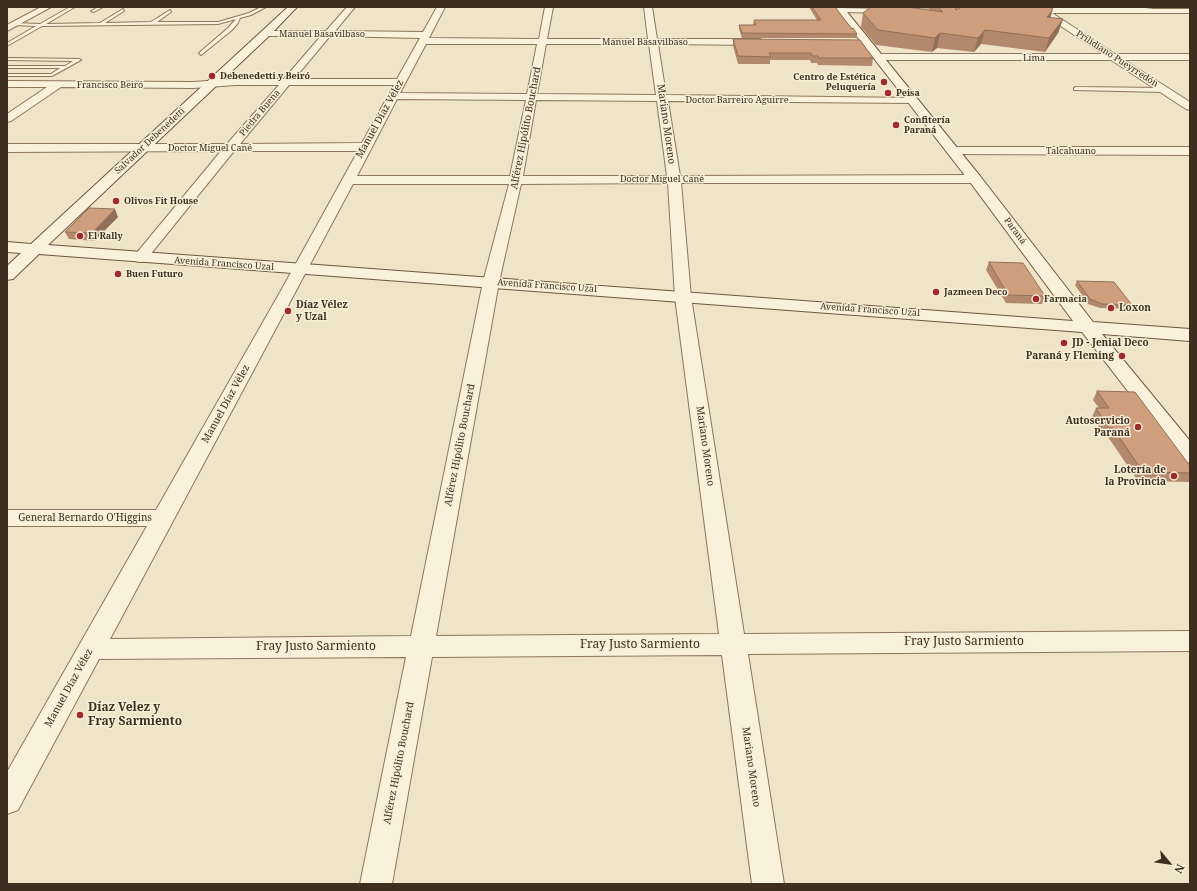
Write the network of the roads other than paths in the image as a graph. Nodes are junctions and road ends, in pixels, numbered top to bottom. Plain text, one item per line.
1 (47, 7) edge
2 (73, 7) edge
3 (101, 7) edge
4 (264, 7) edge
5 (293, 7) edge
6 (351, 7) edge
7 (441, 7) edge
8 (549, 7) edge
9 (648, 7) edge
10 (915, 7) edge
11 (1157, 7) edge
12 (840, 9) edge
13 (981, 9) edge
14 (1016, 9) joint
15 (123, 10) dead end
16 (170, 11) dead end
17 (1043, 11) junction
18 (1190, 11) edge
19 (93, 12) dead end
20 (238, 18) junction
21 (101, 24) junction
22 (152, 24) junction
23 (10, 25) edge
24 (41, 25) junction
25 (267, 33) junction
26 (328, 34) junction
27 (424, 38) junction
28 (542, 42) junction
29 (653, 42) junction
30 (772, 42) edge
31 (850, 42) edge
32 (866, 42) junction
33 (7, 45) edge
34 (201, 54) dead end
35 (878, 57) junction
36 (1190, 57) edge
37 (1114, 58) junction
38 (7, 59) edge
39 (7, 66) edge
40 (67, 67) junction
41 (7, 76) edge
42 (286, 82) junction
43 (401, 82) junction
44 (212, 83) junction
45 (7, 84) edge
46 (59, 84) junction
47 (1076, 89) dead end
48 (1163, 90) junction
49 (393, 96) junction
50 (532, 97) junction
51 (662, 99) junction
52 (913, 100) junction
53 (1190, 107) edge
54 (7, 119) edge
55 (365, 147) junction
56 (7, 148) edge
57 (143, 148) junction
58 (230, 148) junction
59 (953, 151) junction
60 (1190, 151) edge
61 (516, 179) junction
62 (674, 179) junction
63 (976, 179) junction
64 (348, 180) junction
65 (7, 247) edge
66 (34, 250) junction
67 (140, 258) junction
68 (300, 269) junction
69 (7, 275) edge
70 (491, 282) junction
71 (683, 297) junction
72 (1087, 327) junction
73 (1190, 335) edge
74 (1190, 456) edge
75 (7, 518) edge
76 (163, 518) junction
77 (1190, 641) edge
78 (733, 644) junction
79 (422, 647) junction
80 (90, 649) junction
81 (7, 800) edge
82 (376, 884) edge
83 (768, 884) edge

1 - 23 street
2 - 24 lane
3 - 19 lane
4 - 20 lane
5 - 25 street, Salvador Debenedetti
6 - 26 street, Piedra Buena
7 - 27 street, Manuel Díaz Vélez
8 - 28 street, Alférez Hipólito Bouchard
9 - 29 street, Mariano Moreno
10 - 13 lane
11 - 14 lane
12 - 13 street
12 - 32 street, Paraná
14 - 17 street
15 - 21 lane
16 - 22 lane
17 - 18 street
17 - 37 street, Prilidiano Pueyrredón
20 - 22 lane
20 - 34 lane
21 - 22 lane
21 - 24 lane
23 - 24 lane
24 - 33 lane
25 - 26 street, Manuel Basavilbaso
25 - 44 street, Salvador Debenedetti
26 - 27 street, Manuel Basavilbaso
26 - 42 street, Piedra Buena
27 - 28 street, Manuel Basavilbaso
27 - 43 street, Manuel Díaz Vélez
28 - 29 street, Manuel Basavilbaso
28 - 50 street, Alférez Hipólito Bouchard
29 - 30 street, Manuel Basavilbaso
29 - 51 street, Mariano Moreno
31 - 32 street
32 - 35 street, Paraná
35 - 37 street, Lima
35 - 52 street, Paraná
36 - 37 street, Lima
37 - 48 street, Prilidiano Pueyrredón
38 - 40 lane
39 - 40 lane
40 - 41 lane
42 - 43 street
42 - 44 street
42 - 58 street, Piedra Buena
43 - 49 street, Manuel Díaz Vélez
44 - 46 street, Francisco Beiró
44 - 57 street, Salvador Debenedetti
45 - 46 street, Francisco Beiró
46 - 54 street
47 - 48 lane
48 - 53 street, Prilidiano Pueyrredón
49 - 50 street, Doctor Barreiro Aguirre
49 - 55 street, Manuel Díaz Vélez
50 - 51 street, Doctor Barreiro Aguirre
50 - 61 street, Alférez Hipólito Bouchard
51 - 52 street, Doctor Barreiro Aguirre
51 - 62 street, Mariano Moreno
52 - 59 street, Paraná
55 - 58 street, Doctor Miguel Cané
55 - 64 street, Manuel Díaz Vélez
56 - 57 street, Doctor Miguel Cané
57 - 58 street, Doctor Miguel Cané
57 - 66 street, Salvador Debenedetti
58 - 67 street, Piedra Buena
59 - 60 street, Talcahuano
59 - 63 street, Paraná
61 - 62 street, Doctor Miguel Cané
61 - 64 street, Doctor Miguel Cané
61 - 70 street, Alférez Hipólito Bouchard
62 - 63 street, Doctor Miguel Cané
62 - 71 street, Mariano Moreno
63 - 72 street, Paraná
64 - 68 street, Manuel Díaz Vélez
65 - 66 street, Avenida Francisco Uzal
66 - 67 street, Avenida Francisco Uzal
66 - 69 street, Salvador Debenedetti
67 - 68 street, Avenida Francisco Uzal
68 - 70 street, Avenida Francisco Uzal
68 - 76 street, Manuel Díaz Vélez
70 - 71 street, Avenida Francisco Uzal
70 - 79 street, Alférez Hipólito Bouchard
71 - 72 street, Avenida Francisco Uzal
71 - 78 street, Mariano Moreno
72 - 73 street, Avenida Francisco Uzal
72 - 74 street, Paraná
75 - 76 street, General Bernardo O'Higgins
76 - 80 street, Manuel Díaz Vélez
77 - 78 street, Fray Justo Sarmiento
78 - 79 street, Fray Justo Sarmiento
78 - 83 street, Mariano Moreno
79 - 80 street, Fray Justo Sarmiento
79 - 82 street, Alférez Hipólito Bouchard
80 - 81 street, Manuel Díaz Vélez

